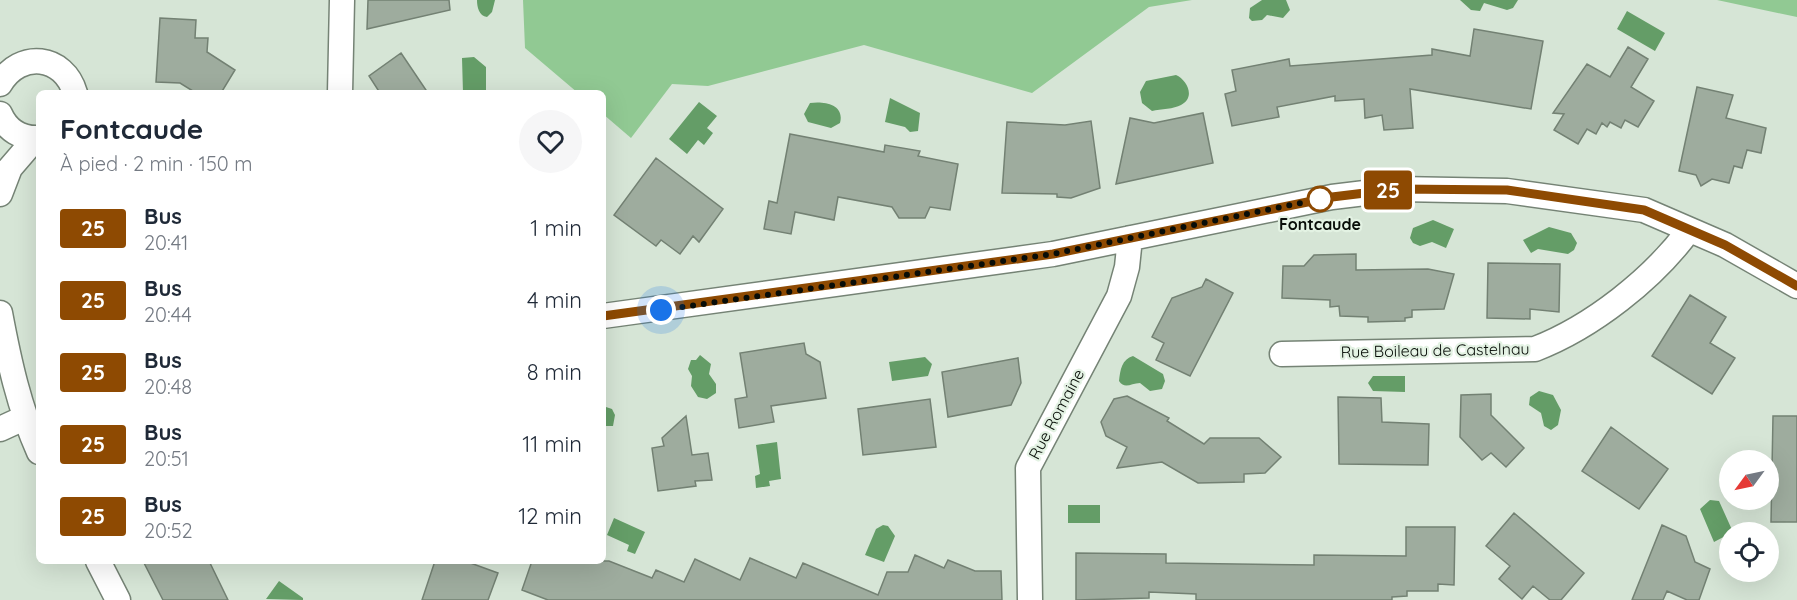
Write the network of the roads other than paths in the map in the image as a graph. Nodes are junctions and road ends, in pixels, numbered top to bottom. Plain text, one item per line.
1 (342, 0) edge
2 (2, 76) edge
3 (74, 90) edge
4 (340, 90) edge
5 (6, 122) edge
6 (36, 137) edge
7 (36, 139) edge
8 (10, 168) junction
9 (0, 194) edge
10 (1689, 230) junction
11 (1130, 238) junction
12 (1797, 286) edge
13 (0, 313) edge
14 (606, 316) edge
15 (1282, 354) dead end
16 (24, 418) junction
17 (0, 429) edge
18 (36, 445) edge
19 (100, 564) edge
20 (118, 600) edge
21 (1030, 600) edge

1 - 4 street
2 - 3 street
5 - 6 street
5 - 8 street
7 - 8 street
8 - 9 street
10 - 11 street
10 - 12 street
10 - 15 street, Rue Boileau de Castelnau
11 - 14 street
11 - 21 street, Rue Romaine
13 - 16 street
16 - 17 street
16 - 18 street
19 - 20 street

